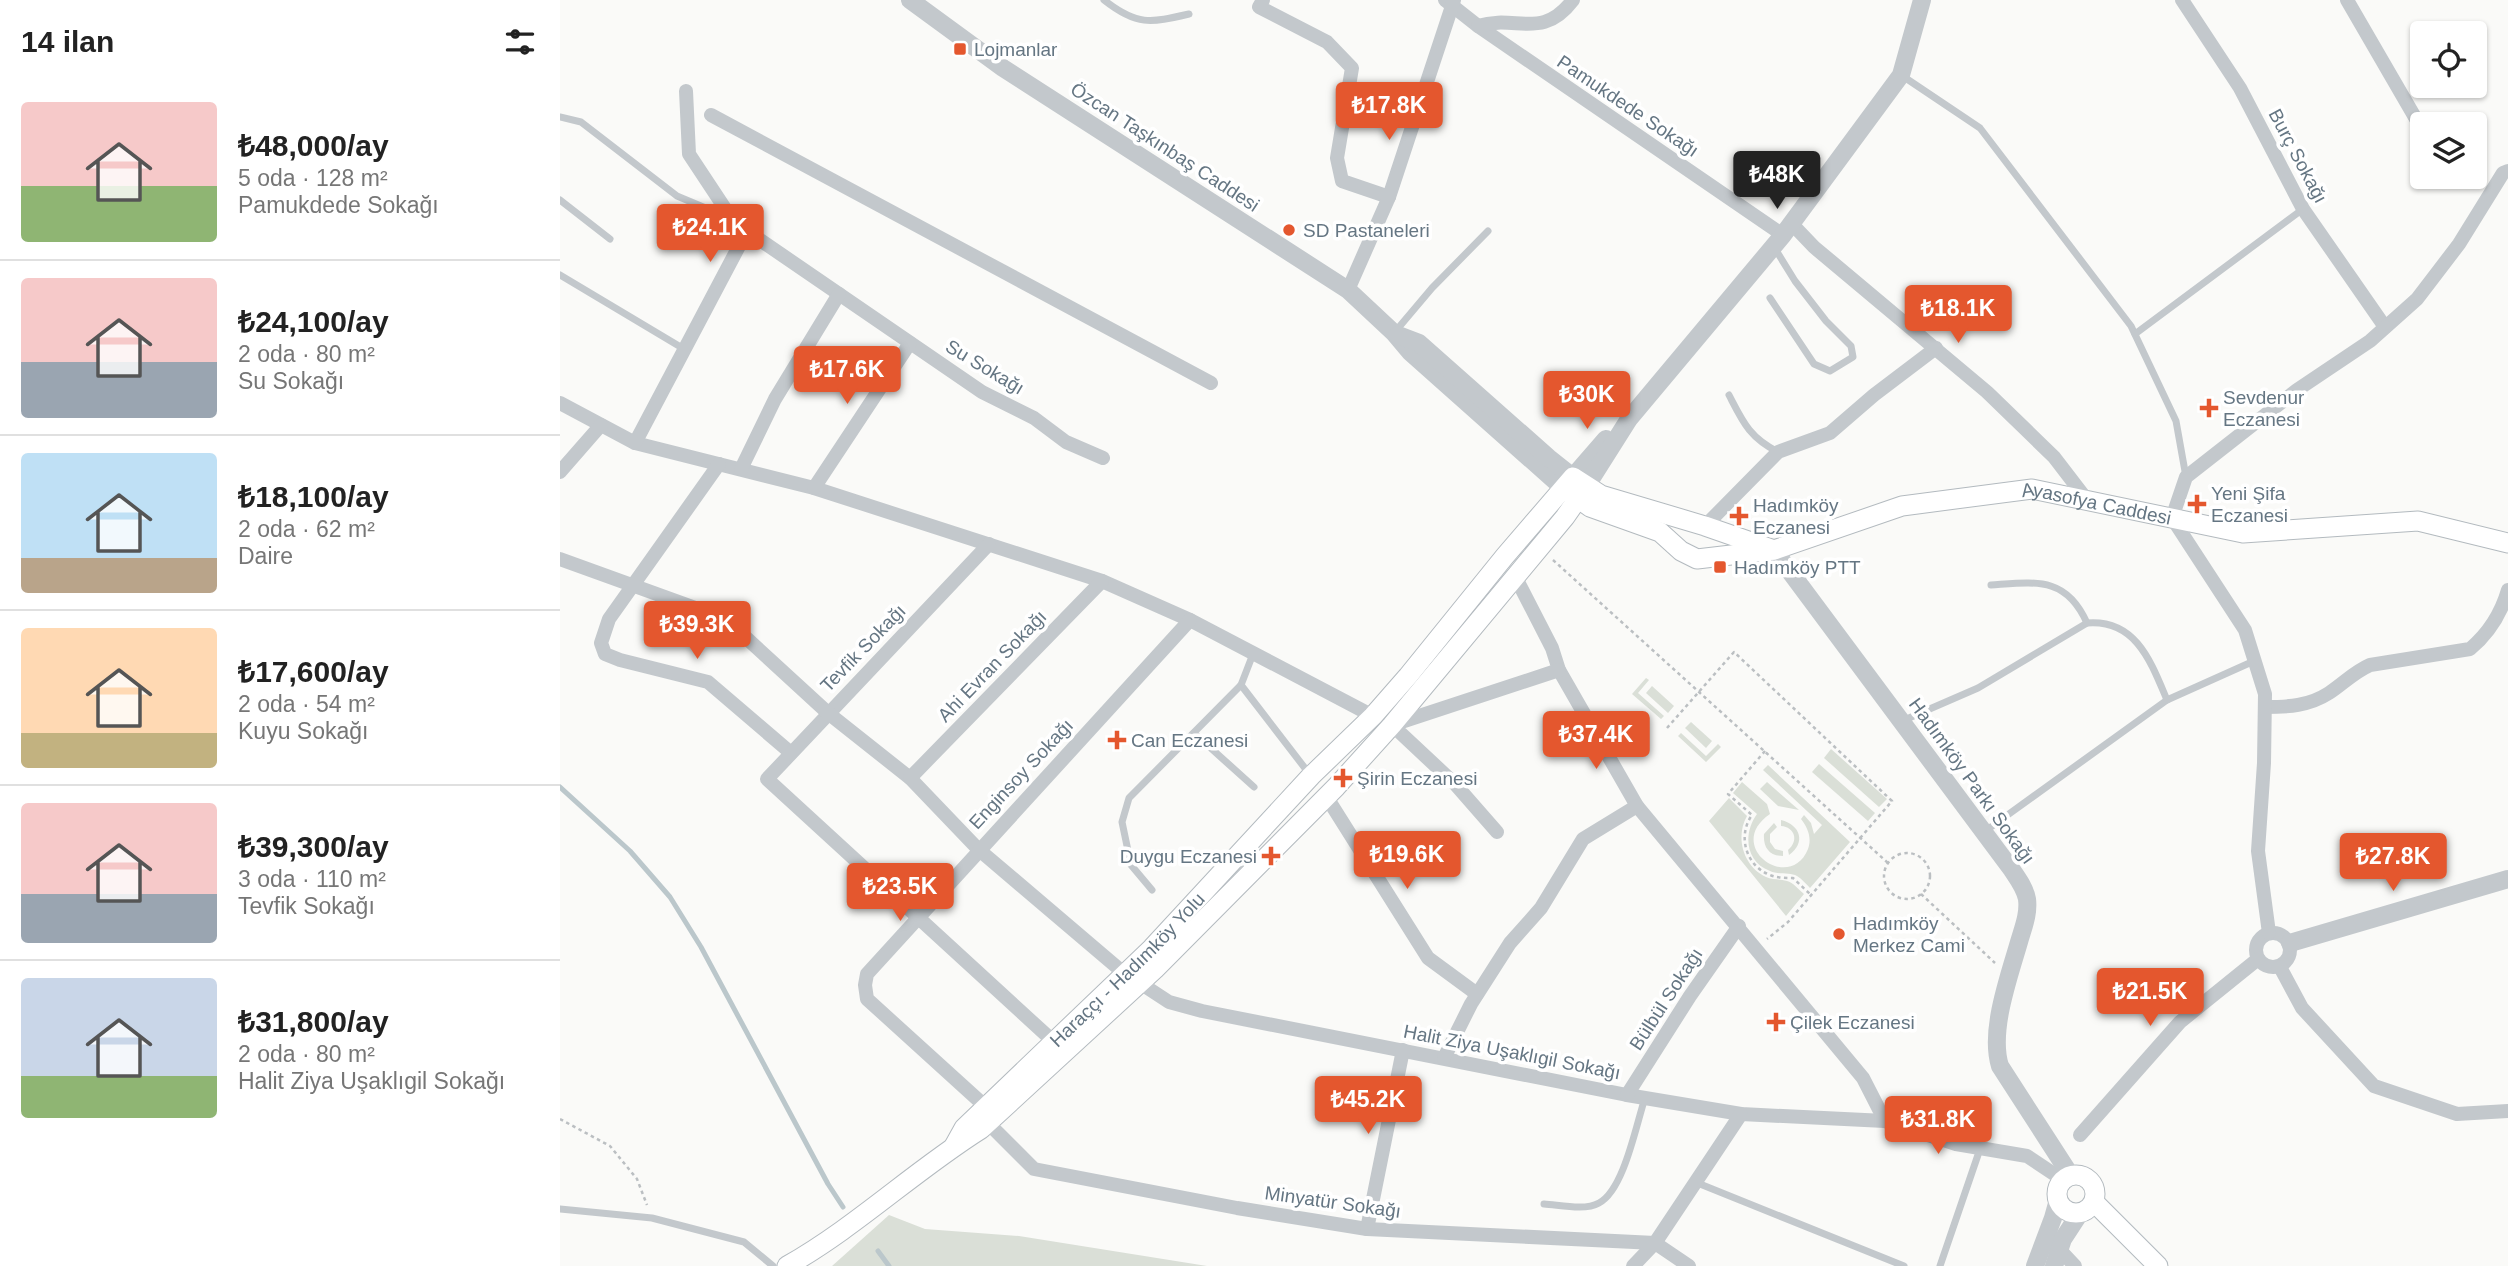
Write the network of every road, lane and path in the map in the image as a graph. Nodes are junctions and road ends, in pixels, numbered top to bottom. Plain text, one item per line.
1 (910, 0) edge
2 (1104, 0) edge
3 (1262, 0) edge
4 (1573, 0) edge
5 (1922, 0) edge
6 (2182, 0) edge
7 (2347, 0) edge
8 (1451, 2) edge
9 (1189, 14) dead end
10 (1478, 26) junction
11 (1901, 75) junction
12 (686, 91) dead end
13 (2412, 112) edge
14 (711, 115) dead end
15 (560, 117) edge
16 (2508, 171) edge
17 (1389, 197) junction
18 (560, 200) edge
19 (2303, 209) junction
20 (726, 210) junction
21 (747, 231) junction
22 (1488, 231) dead end
23 (1783, 235) junction
24 (610, 239) dead end
25 (560, 275) edge
26 (1348, 290) junction
27 (839, 293) junction
28 (1770, 298) dead end
29 (2385, 327) junction
30 (1394, 333) junction
31 (2136, 334) junction
32 (910, 343) junction
33 (1936, 348) junction
34 (685, 349) junction
35 (1212, 383) dead end
36 (1729, 395) dead end
37 (560, 403) edge
38 (601, 425) junction
39 (635, 443) junction
40 (1778, 452) junction
41 (1103, 458) dead end
42 (719, 464) junction
43 (741, 469) junction
44 (560, 472) edge
45 (2186, 477) junction
46 (814, 488) junction
47 (1575, 488) junction
48 (2087, 500) junction
49 (2172, 518) junction
50 (1705, 526) junction
51 (2508, 543) edge
52 (989, 544) junction
53 (1774, 550) junction
54 (1549, 556) dead end
55 (560, 559) edge
56 (1515, 576) junction
57 (1102, 581) junction
58 (1991, 585) dead end
59 (633, 586) junction
60 (2508, 590) edge
61 (2503, 618) edge
62 (1190, 620) junction
63 (2087, 623) junction
64 (1253, 654) junction
65 (2254, 661) junction
66 (1559, 670) junction
67 (1241, 685) junction
68 (1699, 692) junction
69 (2167, 700) junction
70 (2265, 707) junction
71 (828, 713) junction
72 (1373, 716) junction
73 (1901, 721) junction
74 (1392, 725) junction
75 (1667, 728) dead end
76 (1194, 733) junction
77 (1765, 751) junction
78 (791, 753) junction
79 (1311, 776) junction
80 (910, 778) junction
81 (1254, 787) dead end
82 (1326, 796) junction
83 (1637, 806) junction
84 (1497, 832) dead end
85 (1984, 832) junction
86 (1860, 838) junction
87 (978, 849) junction
88 (1888, 863) junction
89 (2508, 879) edge
90 (1152, 890) dead end
91 (1921, 894) junction
92 (1811, 895) junction
93 (918, 915) junction
94 (1739, 926) junction
95 (2269, 933) junction
96 (2290, 943) junction
97 (1757, 948) junction
98 (2258, 959) junction
99 (2280, 967) junction
100 (2012, 969) junction
101 (1133, 979) junction
102 (1477, 994) junction
103 (1054, 1042) junction
104 (1403, 1050) junction
105 (1444, 1058) junction
106 (1627, 1095) junction
107 (1645, 1098) junction
108 (2508, 1111) edge
109 (1741, 1114) junction
110 (987, 1115) junction
111 (560, 1119) edge
112 (1885, 1121) junction
113 (2080, 1135) dead end
114 (1981, 1148) junction
115 (2067, 1178) junction
116 (1695, 1182) junction
117 (2057, 1200) junction
118 (1544, 1204) dead end
119 (2087, 1208) junction
120 (560, 1209) edge
121 (652, 1217) junction
122 (1367, 1229) junction
123 (1655, 1242) junction
124 (2056, 1257) edge
125 (797, 1264) edge
126 (773, 1266) edge
127 (1633, 1266) edge
128 (1689, 1266) edge
129 (1904, 1266) edge
130 (1940, 1266) edge
131 (2035, 1266) edge
132 (2075, 1266) edge
133 (2158, 1266) edge

1 - 26 street, Özcan Taşkınbaş Caddesi
2 - 9 lane
3 - 17 street
4 - 10 street
5 - 11 street
6 - 19 street, Burç Sokağı
7 - 13 street
8 - 10 street, Pamukdede Sokağı
8 - 17 street
10 - 23 street, Pamukdede Sokağı
11 - 23 street
11 - 31 lane
12 - 20 street, Su Sokağı
14 - 35 street
15 - 20 lane
16 - 29 street
17 - 26 street
18 - 24 lane
19 - 29 street, Burç Sokağı
19 - 31 lane
20 - 21 street, Su Sokağı
21 - 27 street, Su Sokağı
21 - 34 street
22 - 30 lane
23 - 28 lane
23 - 33 street, Pamukdede Sokağı
23 - 47 street
25 - 34 lane
26 - 30 street, Özcan Taşkınbaş Caddesi
27 - 32 street, Su Sokağı
27 - 43 street
29 - 45 street
30 - 47 street, Özcan Taşkınbaş Caddesi
31 - 45 lane
32 - 41 street, Su Sokağı
32 - 46 street
33 - 40 street
33 - 48 street, Pamukdede Sokağı
34 - 39 street
36 - 40 lane
37 - 38 street
38 - 39 street
38 - 44 street
39 - 42 street
40 - 50 street
42 - 43 street
42 - 59 street
43 - 46 street
45 - 49 street
46 - 52 street
47 - 50 main road
47 - 53 main road, Ayasofya Caddesi
47 - 56 main road
47 - 72 main road, Haraççı - Hadımköy Yolu
48 - 49 main road, Ayasofya Caddesi
48 - 53 main road, Ayasofya Caddesi
49 - 51 main road, Ayasofya Caddesi
49 - 65 street
50 - 53 main road
52 - 57 street
52 - 71 street, Tevfik Sokağı
53 - 73 street, Hadımköy Parkı Sokağı
54 - 68 path
55 - 59 street, Halit Ziya Uşaklıgil Sokağı
56 - 66 street
56 - 74 main road
57 - 62 street
57 - 80 street, Ahi Evran Sokağı
58 - 63 lane
59 - 71 street, Halit Ziya Uşaklıgil Sokağı
59 - 78 street
60 - 61 street
61 - 70 street
62 - 64 street
62 - 87 street, Enginsoy Sokağı
63 - 69 lane
63 - 73 lane
64 - 67 lane
64 - 72 street
65 - 69 lane
65 - 70 street
66 - 74 street
66 - 83 street
67 - 76 lane
67 - 79 lane
68 - 75 path
68 - 77 path
68 - 86 path
69 - 85 lane
70 - 95 street
71 - 78 street, Tevfik Sokağı
71 - 80 street, Halit Ziya Uşaklıgil Sokağı
72 - 74 main road
72 - 79 main road, Haraççı - Hadımköy Yolu
73 - 85 street, Hadımköy Parkı Sokağı
74 - 82 main road
74 - 84 street
76 - 81 lane
76 - 90 lane
77 - 86 path
77 - 92 path
78 - 93 street, Tevfik Sokağı
79 - 101 main road, Haraççı - Hadımköy Yolu
80 - 87 street, Halit Ziya Uşaklıgil Sokağı
82 - 101 main road
82 - 102 street
83 - 94 street
83 - 102 street
85 - 100 street, Hadımköy Parkı Sokağı
86 - 88 path
86 - 92 path
87 - 93 street, Enginsoy Sokağı
87 - 101 street, Halit Ziya Uşaklıgil Sokağı
88 - 91 path
88 - 91 path
89 - 96 street
91 - 100 path
92 - 97 path
93 - 103 street
93 - 110 street, Enginsoy Sokağı
94 - 97 street
94 - 106 street, Bülbül Sokağı
95 - 96 street
95 - 98 street
96 - 99 street
97 - 112 street
98 - 99 street
98 - 113 street
99 - 108 street
100 - 115 street, Hadımköy Parkı Sokağı
101 - 103 main road, Haraççı - Hadımköy Yolu
101 - 104 street, Halit Ziya Uşaklıgil Sokağı
101 - 110 main road
102 - 105 street
103 - 110 main road, Haraççı - Hadımköy Yolu
104 - 105 street, Halit Ziya Uşaklıgil Sokağı
104 - 122 street
105 - 106 street, Halit Ziya Uşaklıgil Sokağı
106 - 107 street, Halit Ziya Uşaklıgil Sokağı
107 - 109 street, Halit Ziya Uşaklıgil Sokağı
107 - 118 lane
109 - 112 street, Halit Ziya Uşaklıgil Sokağı
109 - 116 street
110 - 122 street, Minyatür Sokağı
110 - 125 main road, Haraççı - Hadımköy Yolu
111 - 121 path
112 - 114 street, Halit Ziya Uşaklıgil Sokağı
114 - 115 street, Halit Ziya Uşaklıgil Sokağı
114 - 130 lane
115 - 117 main road
115 - 119 main road
116 - 123 street
116 - 129 lane
117 - 119 main road
117 - 131 street
119 - 124 street
119 - 133 main road
120 - 121 lane
121 - 126 lane
122 - 123 street, Minyatür Sokağı
123 - 127 street
123 - 128 street
124 - 132 street

